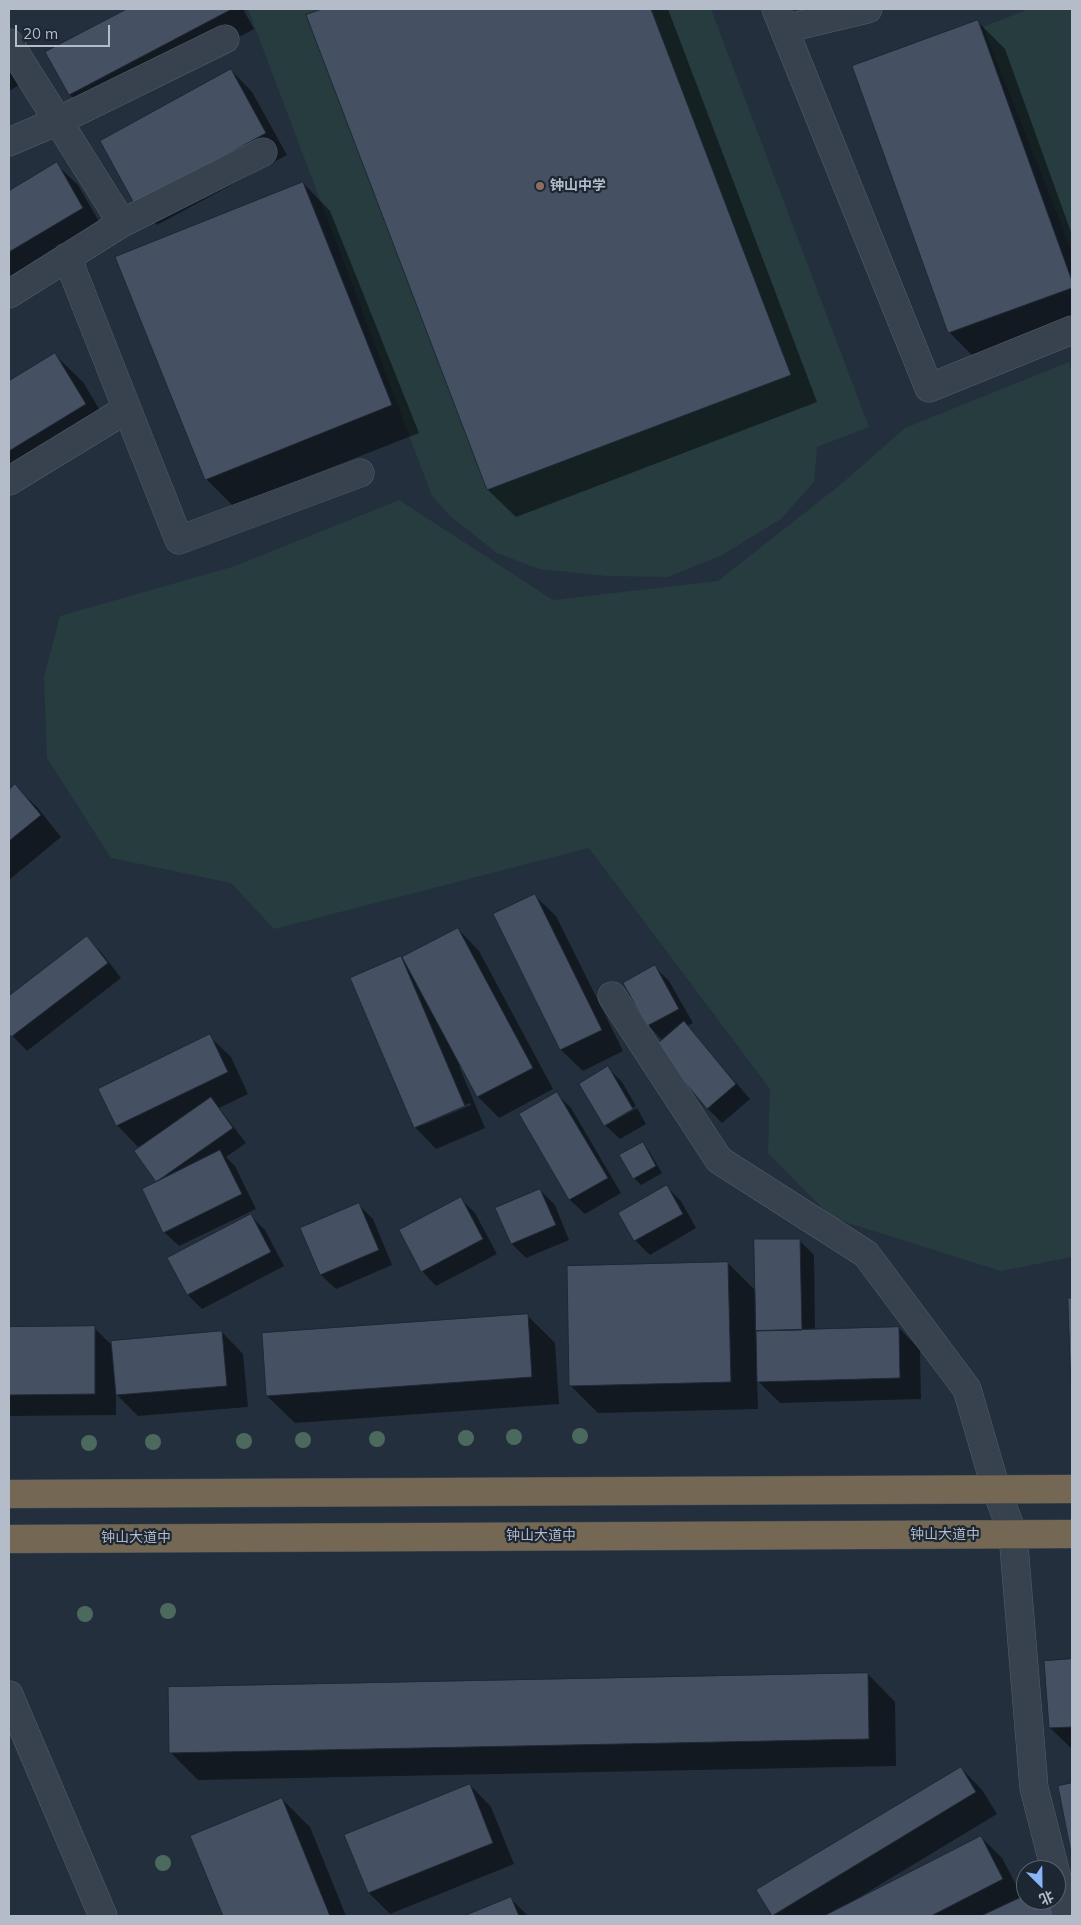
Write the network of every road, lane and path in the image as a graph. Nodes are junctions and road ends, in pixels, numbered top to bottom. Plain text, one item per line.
1 (868, 9) edge
2 (780, 19) edge
3 (225, 39) dead end
4 (9, 43) edge
5 (58, 121) junction
6 (9, 142) edge
7 (263, 152) dead end
8 (122, 223) junction
9 (66, 257) junction
10 (9, 294) edge
11 (1072, 330) edge
12 (127, 409) junction
13 (360, 473) dead end
14 (9, 481) edge
15 (612, 996) dead end
16 (996, 1489) junction
17 (1072, 1489) edge
18 (9, 1494) edge
19 (1013, 1534) junction
20 (1072, 1534) edge
21 (9, 1539) edge
22 (9, 1695) edge
23 (1052, 1860) edge
24 (103, 1916) edge

1 - 2 street
2 - 11 street
3 - 5 street
4 - 5 street
5 - 6 street
5 - 8 street
7 - 8 street
8 - 9 street
9 - 10 street
9 - 12 street
12 - 13 street
12 - 14 street
15 - 16 street
16 - 17 highway
16 - 18 highway
16 - 19 street
19 - 20 highway, 钟山大道中
19 - 21 highway, 钟山大道中
19 - 23 street
22 - 24 street

